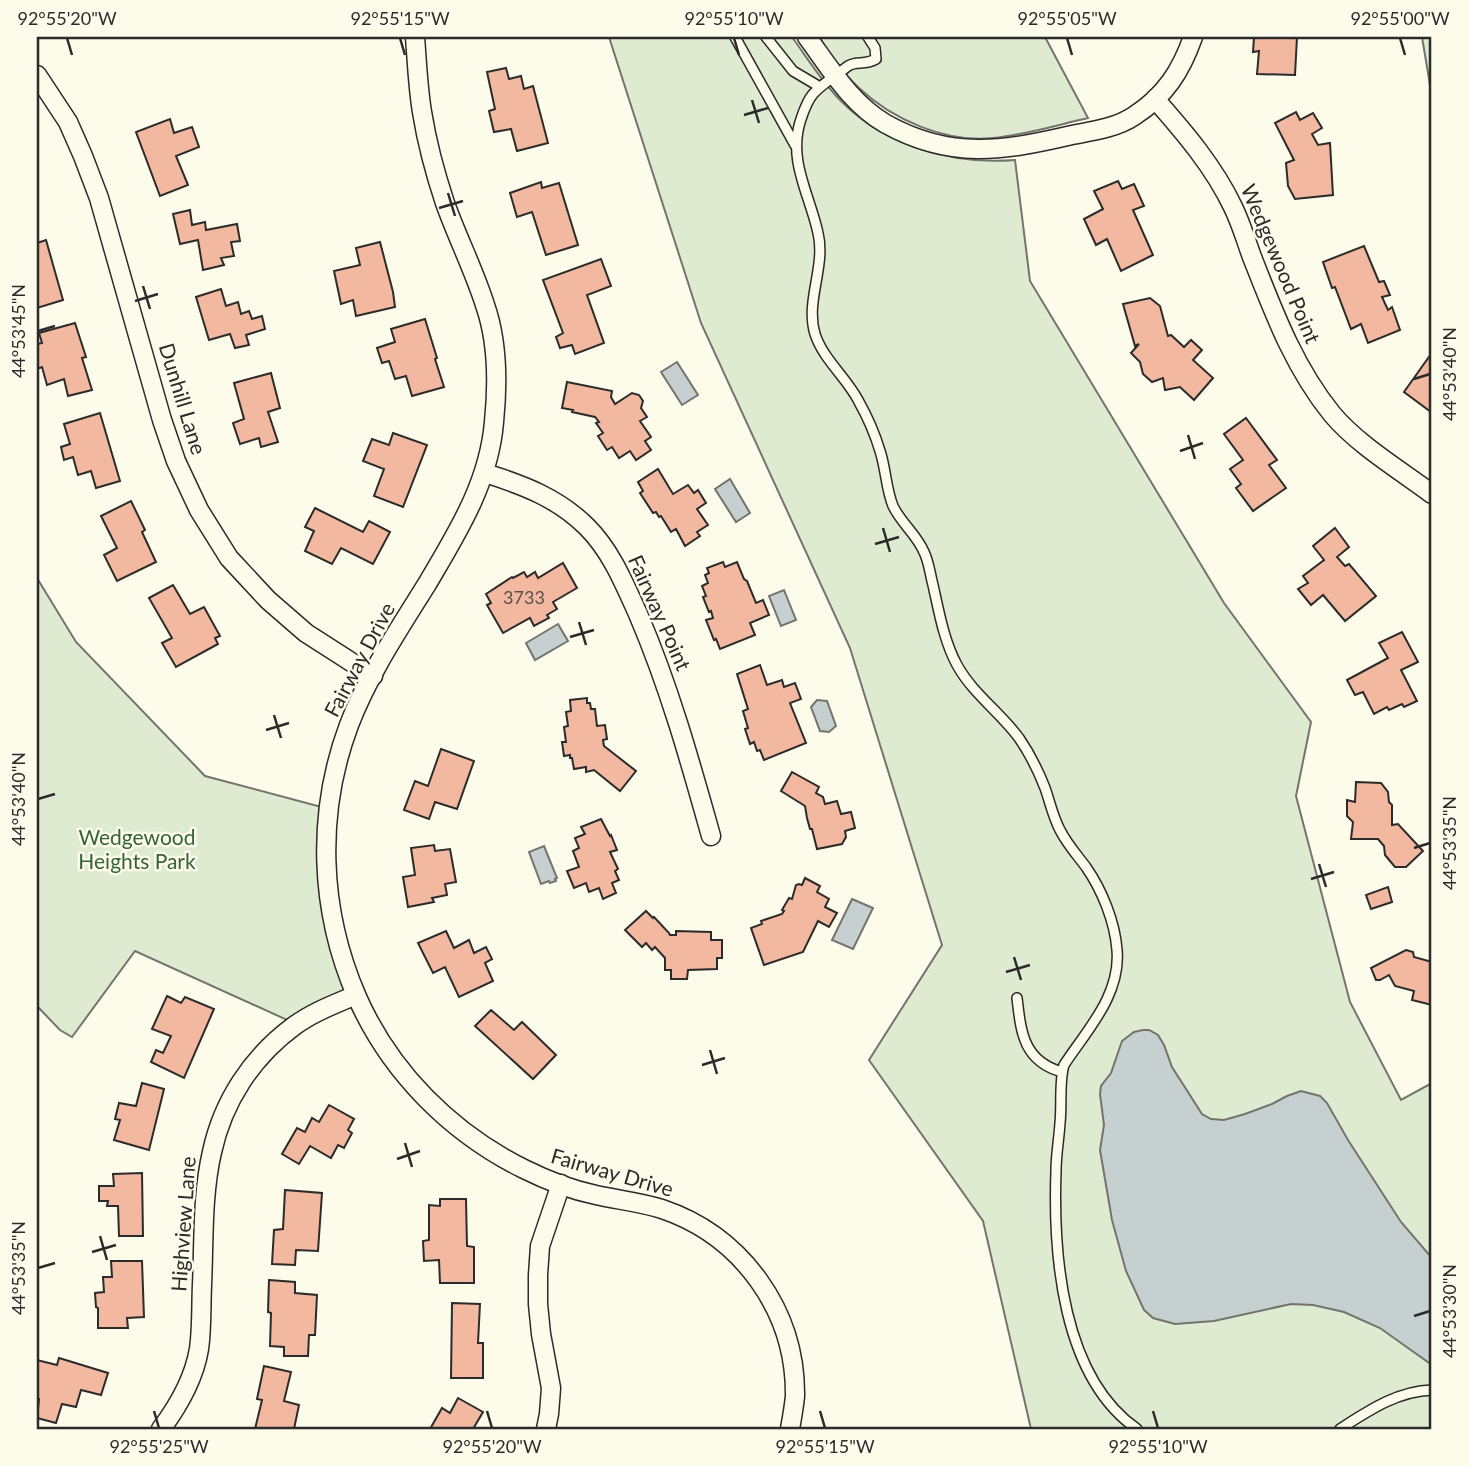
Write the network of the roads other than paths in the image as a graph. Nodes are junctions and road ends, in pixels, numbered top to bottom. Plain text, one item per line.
1 (415, 37) edge
2 (734, 37) edge
3 (766, 37) edge
4 (807, 37) edge
5 (868, 37) edge
6 (1194, 37) edge
7 (37, 75) edge
8 (835, 76) junction
9 (820, 88) junction
10 (1155, 100) junction
11 (796, 146) junction
12 (485, 473) junction
13 (1432, 494) edge
14 (373, 676) junction
15 (711, 836) dead end
16 (356, 995) junction
17 (1017, 998) dead end
18 (1062, 1072) junction
19 (561, 1184) junction
20 (1432, 1390) edge
21 (160, 1429) edge
22 (546, 1429) edge
23 (790, 1429) edge
24 (1137, 1429) edge
25 (1340, 1429) edge

1 - 12 street, Fairway Drive
2 - 11 lane
3 - 9 lane
4 - 8 street
5 - 8 lane
6 - 10 street
7 - 14 street, Dunhill Lane
8 - 9 lane
8 - 10 street
9 - 11 lane
10 - 13 street, Wedgewood Point
11 - 18 lane
12 - 14 street, Fairway Drive
12 - 15 street, Fairway Point
14 - 16 street, Fairway Drive
16 - 19 street, Fairway Drive
16 - 21 street, Highview Lane
17 - 18 lane
18 - 24 lane
19 - 22 street
19 - 23 street, Fairway Drive
20 - 25 lane

